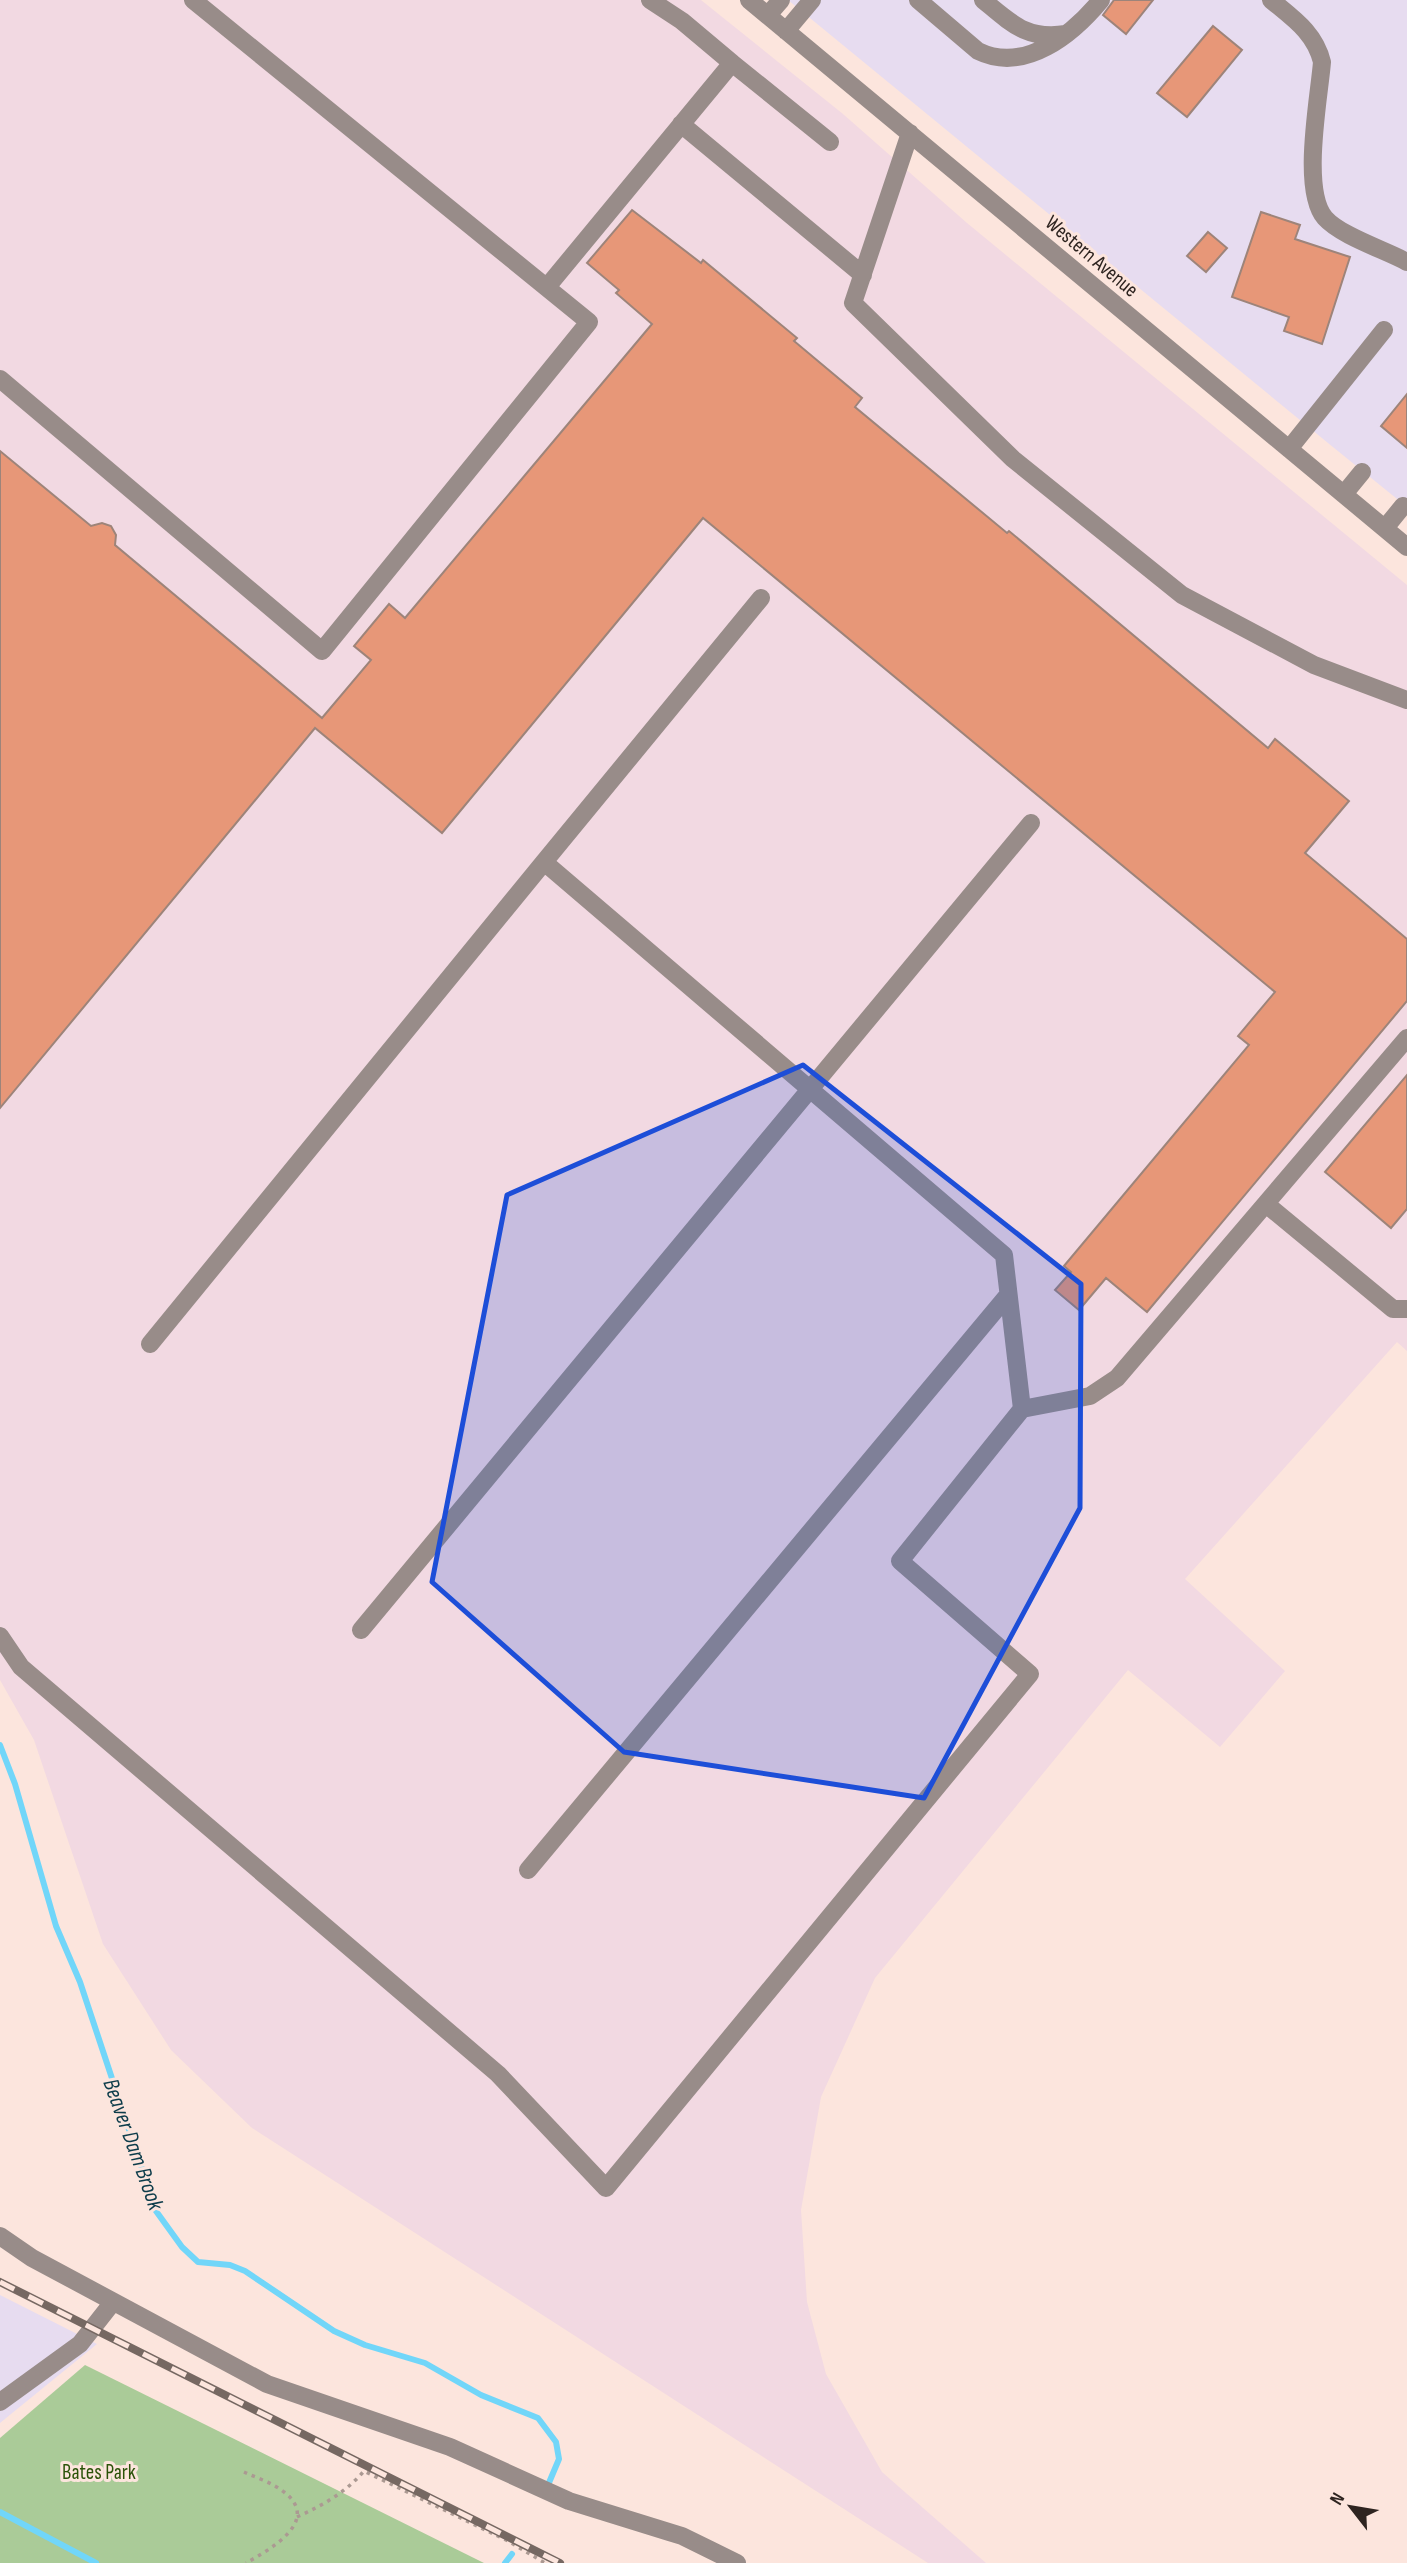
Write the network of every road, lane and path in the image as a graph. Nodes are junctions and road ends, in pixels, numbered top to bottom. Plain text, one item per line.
1 (193, 0) edge
2 (650, 0) edge
3 (749, 0) edge
4 (781, 0) edge
5 (812, 0) edge
6 (918, 0) edge
7 (983, 0) edge
8 (1101, 0) edge
9 (1271, 0) edge
10 (768, 15) junction
11 (786, 30) junction
12 (1068, 33) junction
13 (732, 63) junction
14 (681, 124) junction
15 (910, 133) junction
16 (830, 142) dead end
17 (1407, 262) edge
18 (863, 275) junction
19 (547, 287) junction
20 (1384, 330) dead end
21 (0, 379) edge
22 (1289, 449) junction
23 (1362, 472) dead end
24 (1344, 494) junction
25 (1403, 506) dead end
26 (1385, 528) junction
27 (1407, 547) edge
28 (761, 598) dead end
29 (1407, 700) edge
30 (1031, 823) dead end
31 (544, 862) junction
32 (1407, 1038) edge
33 (810, 1090) junction
34 (1266, 1204) junction
35 (1008, 1295) junction
36 (1407, 1309) edge
37 (150, 1343) dead end
38 (1022, 1409) junction
39 (361, 1630) dead end
40 (0, 1636) edge
41 (528, 1870) dead end
42 (0, 2236) edge
43 (113, 2302) junction
44 (0, 2402) edge
45 (244, 2472) dead end
46 (297, 2516) junction
47 (246, 2563) edge
48 (545, 2563) edge
49 (737, 2563) edge

1 - 19 street
2 - 13 street
3 - 10 street, Western Avenue
4 - 10 street
5 - 11 street
6 - 12 street
7 - 12 street
8 - 12 street
9 - 17 street
10 - 11 street, Western Avenue
11 - 15 street, Western Avenue
13 - 14 street
13 - 16 street
14 - 18 street
14 - 19 street
15 - 18 street
15 - 22 street, Western Avenue
18 - 29 street
19 - 21 street
20 - 22 street
22 - 24 street, Western Avenue
23 - 24 street
24 - 26 street, Western Avenue
25 - 26 street
26 - 27 street, Western Avenue
28 - 31 street
30 - 33 street
31 - 33 street
31 - 37 street
32 - 34 street
33 - 35 street
33 - 39 street
34 - 36 street
34 - 38 street
35 - 38 street
35 - 41 street
38 - 40 street
42 - 43 street
43 - 44 street
43 - 49 street
45 - 46 path
46 - 47 path
46 - 48 path

